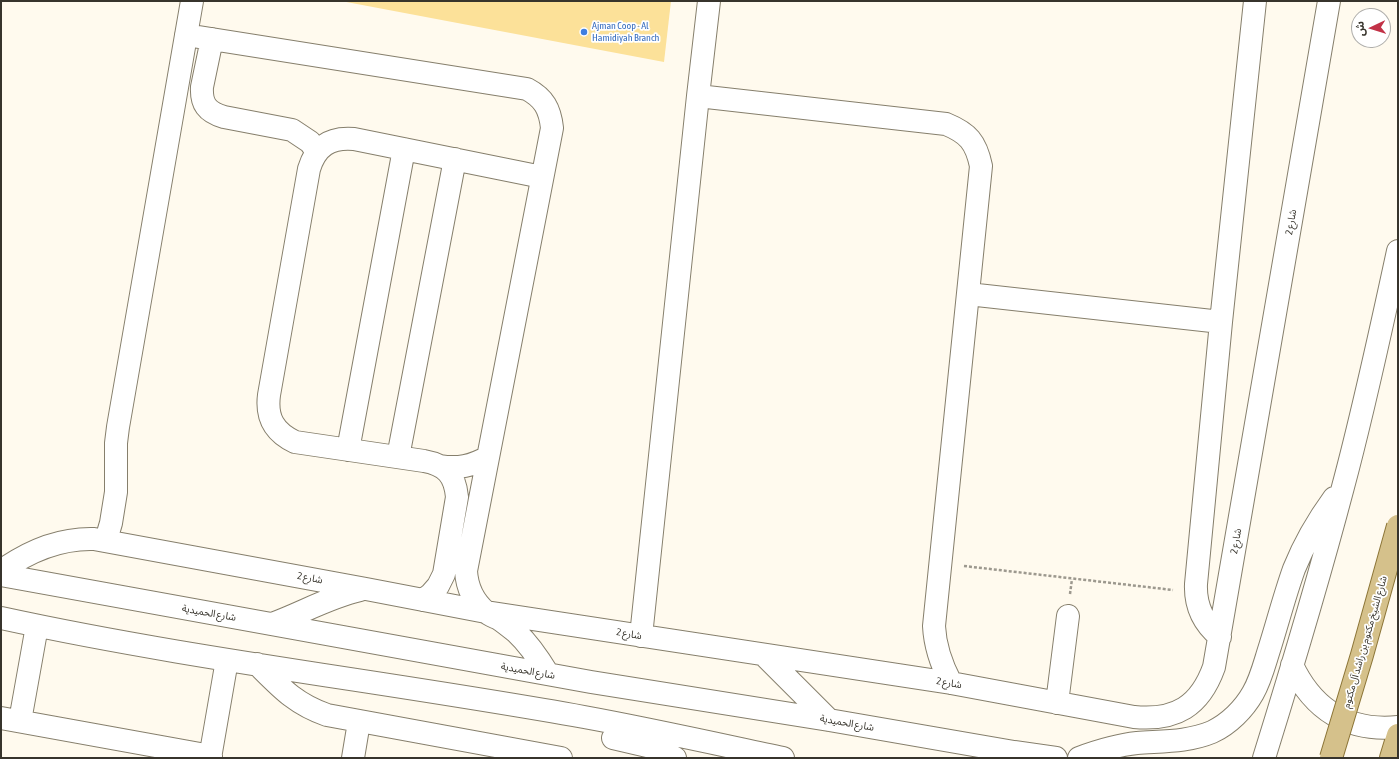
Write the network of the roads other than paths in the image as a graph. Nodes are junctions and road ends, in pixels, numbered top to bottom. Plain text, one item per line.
1 (192, 1) edge
2 (709, 1) edge
3 (1255, 1) edge
4 (1329, 1) edge
5 (186, 35) junction
6 (212, 38) junction
7 (698, 96) junction
8 (404, 149) junction
9 (317, 152) junction
10 (455, 159) junction
11 (542, 177) junction
12 (1398, 251) edge
13 (968, 294) junction
14 (1221, 322) junction
15 (348, 450) junction
16 (398, 457) junction
17 (488, 457) junction
18 (440, 466) junction
19 (1343, 486) junction
20 (1398, 526) edge
21 (106, 540) junction
22 (1, 571) edge
23 (1, 575) edge
24 (366, 588) junction
25 (423, 600) junction
26 (486, 612) junction
27 (1068, 616) dead end
28 (1, 618) edge
29 (271, 624) junction
30 (37, 626) junction
31 (641, 636) junction
32 (1220, 637) junction
33 (764, 655) junction
34 (227, 660) junction
35 (257, 664) junction
36 (1292, 665) junction
37 (548, 674) junction
38 (951, 684) junction
39 (1057, 703) junction
40 (584, 717) junction
41 (11, 720) edge
42 (829, 720) junction
43 (360, 722) junction
44 (1398, 727) edge
45 (1398, 735) edge
46 (464, 749) edge
47 (633, 751) edge
48 (210, 757) edge
49 (353, 758) edge
50 (561, 758) edge
51 (675, 758) edge
52 (783, 758) edge
53 (1056, 758) edge
54 (1079, 758) edge
55 (1264, 758) edge
56 (1331, 758) edge
57 (1391, 758) edge

1 - 5 street
2 - 7 street
3 - 14 street
4 - 32 street, شارع 2
5 - 6 street
5 - 21 street
6 - 9 street
6 - 11 street
7 - 13 street
7 - 31 street
8 - 9 street
8 - 10 street
8 - 15 street
9 - 15 street
10 - 11 street
10 - 16 street
11 - 17 street
12 - 19 street
13 - 14 street
13 - 38 street
14 - 32 street
15 - 16 street
16 - 18 street
17 - 18 street
17 - 26 street
18 - 25 street
19 - 36 street
19 - 54 street
20 - 56 main road, شارع الشيخ مكتوم بن راشد آل مكتوم, bridge
21 - 22 street, شارع 2
21 - 24 street, شارع 2
23 - 29 street, شارع الحميدية
24 - 25 street, شارع 2
24 - 29 street
25 - 26 street, شارع 2
26 - 31 street, شارع 2
26 - 37 street
27 - 39 street
28 - 30 street
29 - 37 street, شارع الحميدية
30 - 34 street
30 - 41 street
31 - 33 street, شارع 2
32 - 39 street, شارع 2
33 - 38 street, شارع 2
33 - 42 street
34 - 35 street
34 - 48 street
35 - 40 street
35 - 43 street
36 - 44 street
36 - 55 street
37 - 42 street, شارع الحميدية
38 - 39 street, شارع 2
40 - 47 street
40 - 52 street
41 - 48 street
42 - 53 street, شارع الحميدية
43 - 46 street
43 - 49 street
45 - 57 main road
46 - 50 street
47 - 51 street

